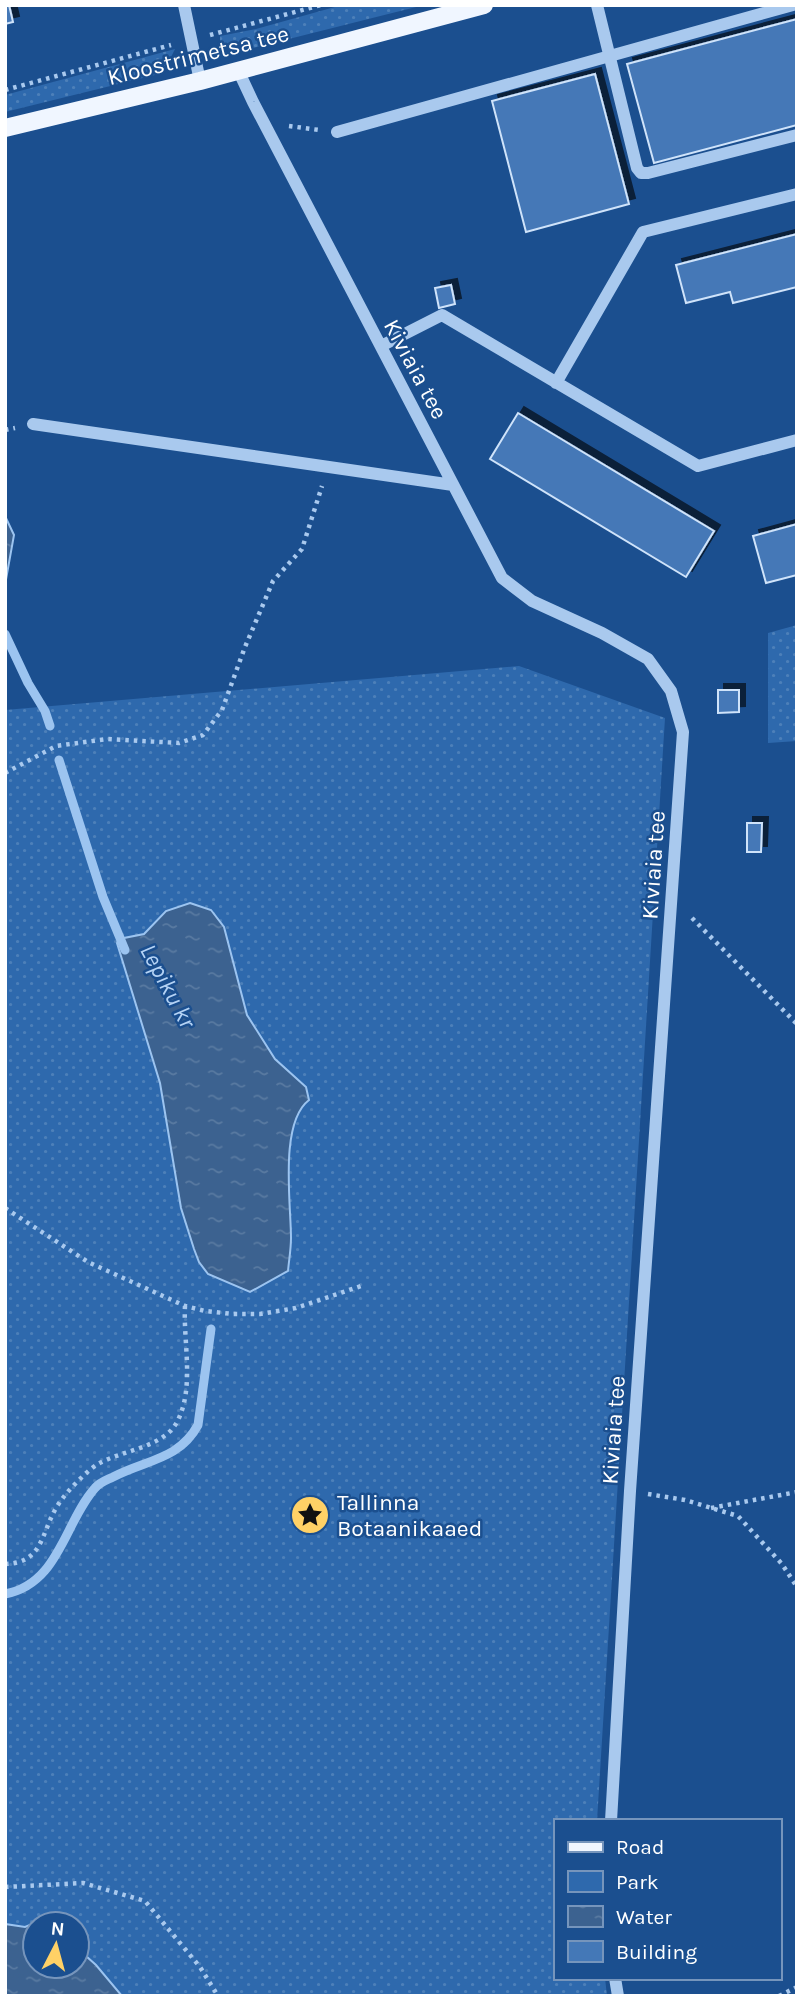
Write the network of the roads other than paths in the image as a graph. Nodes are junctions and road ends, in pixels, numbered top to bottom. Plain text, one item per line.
1 (184, 5) edge
2 (484, 5) edge
3 (597, 5) edge
4 (793, 5) edge
5 (610, 56) junction
6 (238, 70) junction
7 (200, 80) junction
8 (5, 128) edge
9 (337, 132) road end
10 (797, 135) edge
11 (797, 194) edge
12 (381, 346) junction
13 (556, 383) junction
14 (33, 424) dead end
15 (797, 440) edge
16 (453, 485) junction
17 (611, 1819) edge

1 - 7 street
2 - 6 main road, Kloostrimetsa tee
3 - 5 street
4 - 5 street
5 - 9 street
5 - 10 street
6 - 7 main road, Kloostrimetsa tee
6 - 12 street, Kiviaia tee
7 - 8 main road, Kloostrimetsa tee
11 - 13 street
12 - 13 street
12 - 16 street, Kiviaia tee
13 - 15 street
14 - 16 street
16 - 17 street, Kiviaia tee

